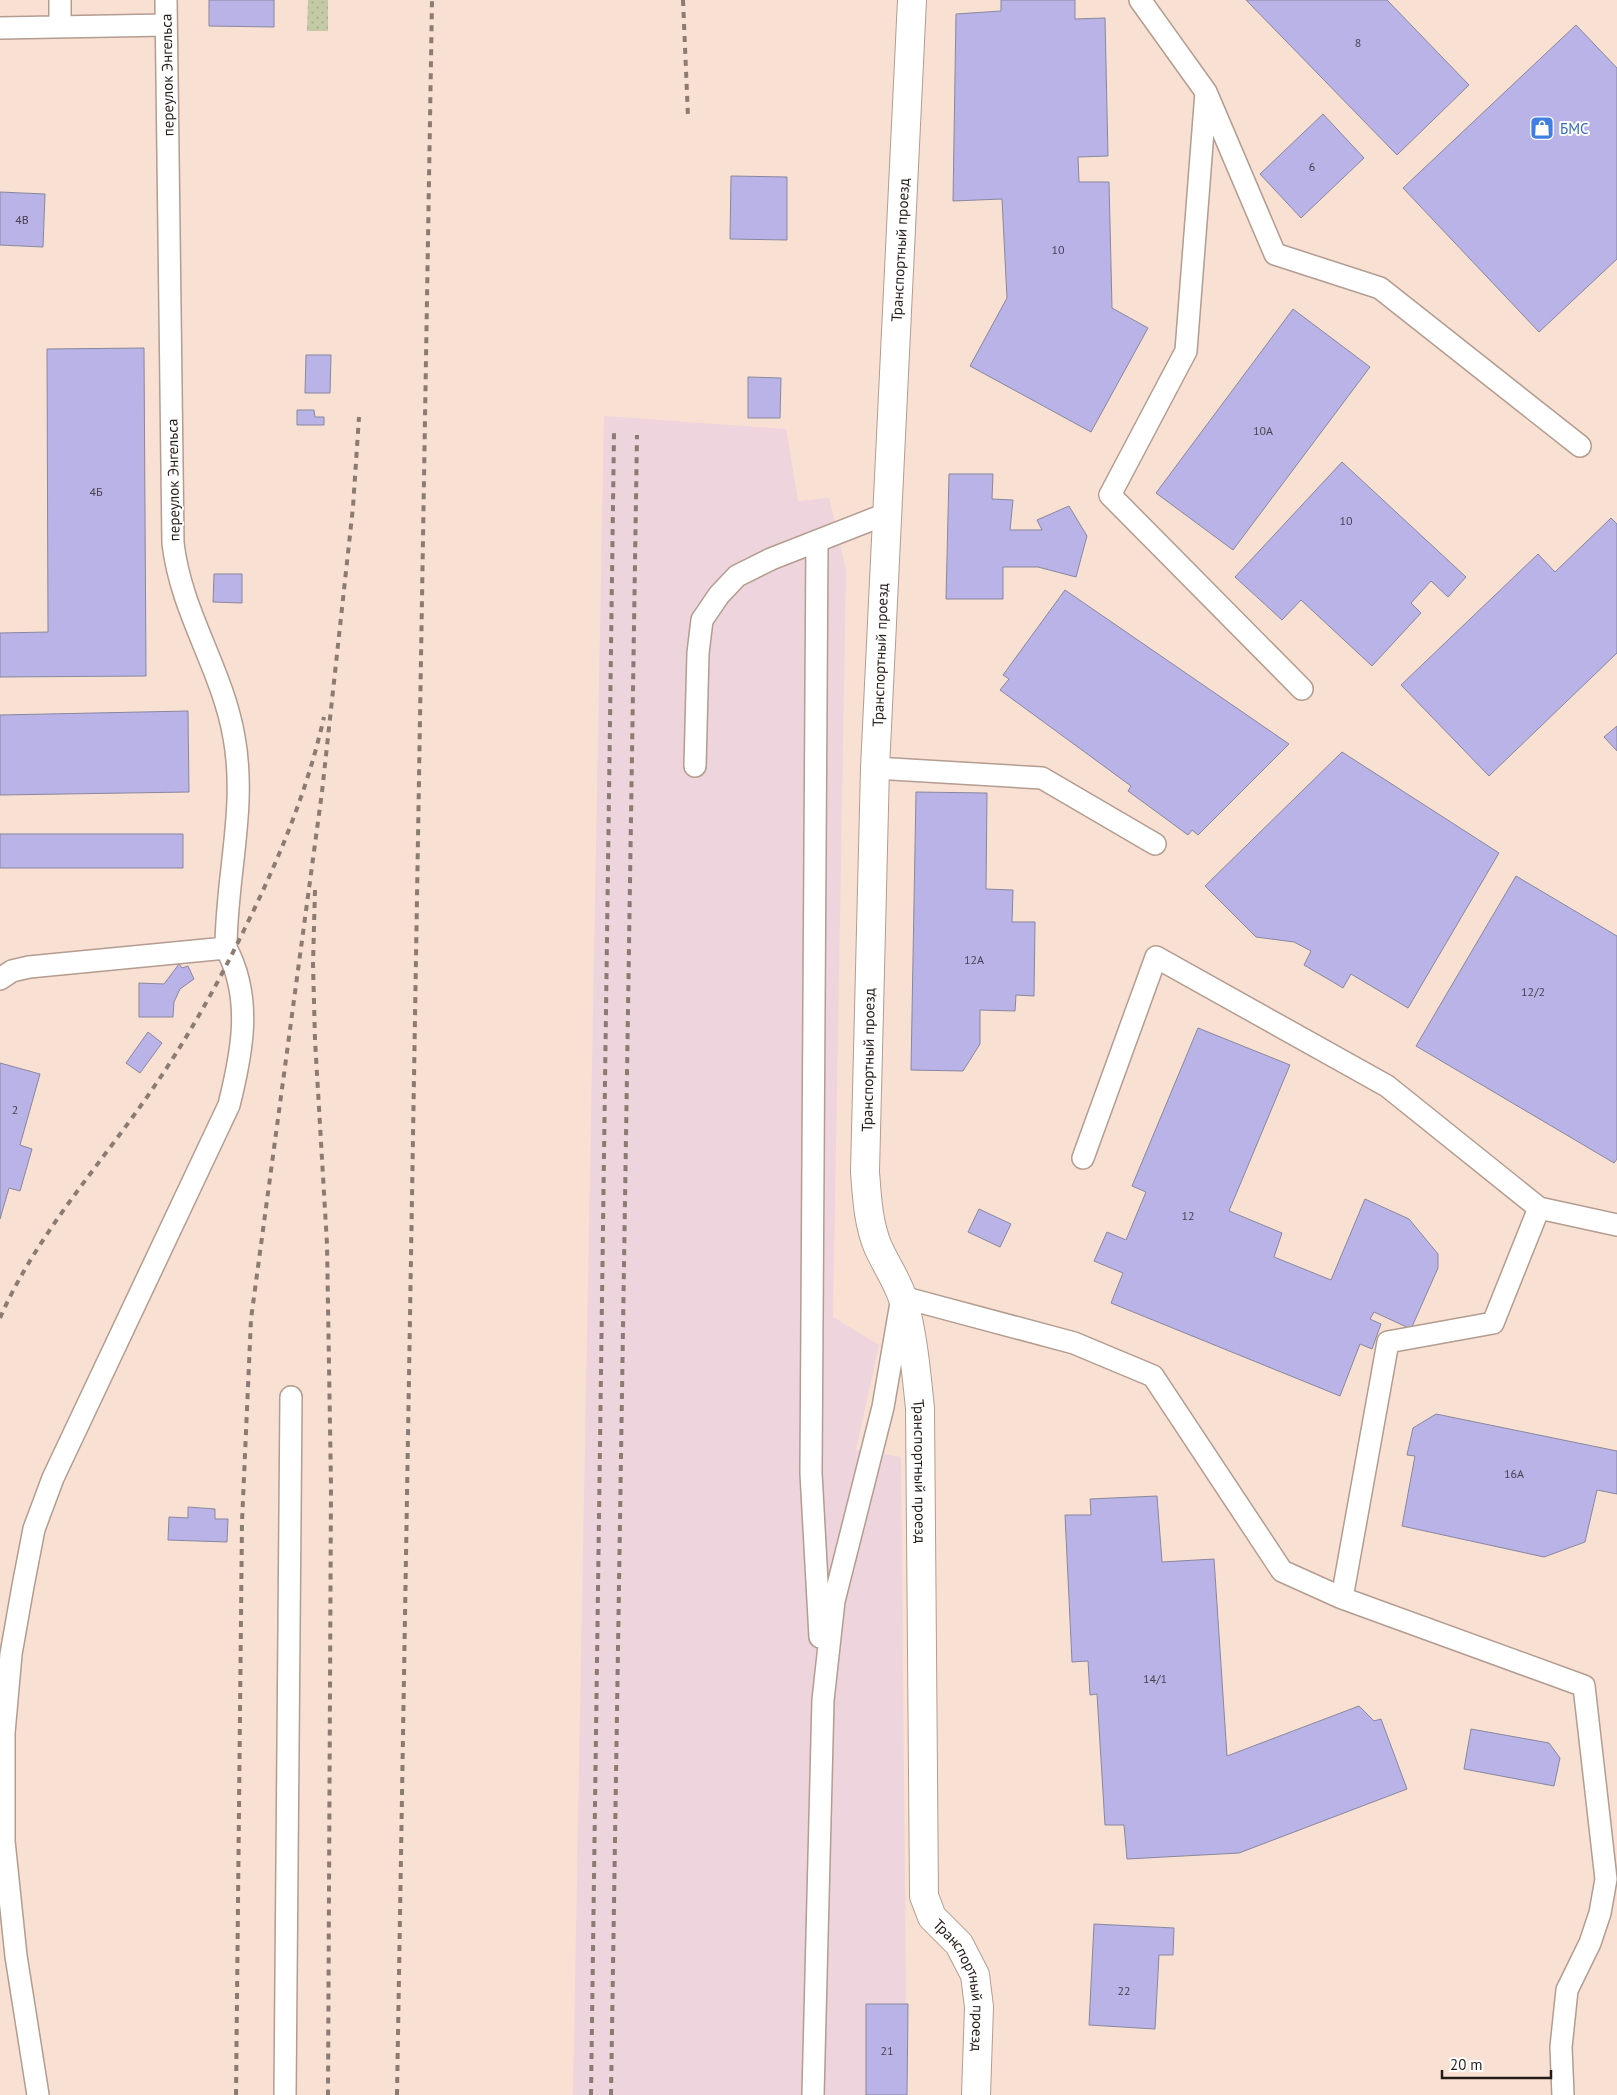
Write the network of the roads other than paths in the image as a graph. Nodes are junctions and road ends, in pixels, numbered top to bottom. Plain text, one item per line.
1 (60, 0) edge
2 (166, 0) edge
3 (912, 0) edge
4 (1140, 0) edge
5 (60, 26) junction
6 (166, 26) junction
7 (0, 28) edge
8 (1206, 92) junction
9 (1580, 446) dead end
10 (886, 514) junction
11 (817, 540) junction
12 (1302, 689) dead end
13 (696, 766) dead end
14 (875, 768) junction
15 (1155, 844) dead end
16 (226, 948) junction
17 (0, 979) edge
18 (1082, 1158) dead end
19 (1539, 1208) junction
20 (1617, 1225) edge
21 (902, 1297) junction
22 (291, 1397) dead end
23 (1342, 1598) junction
24 (823, 1700) junction
25 (38, 2095) edge
26 (285, 2095) edge
27 (813, 2095) edge
28 (976, 2095) edge
29 (1563, 2095) edge

1 - 5 lane
2 - 6 lane, переулок Энгельса
3 - 10 street, Транспортный проезд
4 - 8 lane
5 - 6 lane
5 - 7 lane
6 - 16 lane, переулок Энгельса
8 - 9 lane
8 - 12 lane
10 - 11 lane
10 - 14 street, Транспортный проезд
11 - 13 lane
11 - 24 lane
14 - 15 lane
14 - 21 street, Транспортный проезд
16 - 17 lane
16 - 25 lane
18 - 19 lane
19 - 20 lane
19 - 23 lane
21 - 23 lane
21 - 24 lane
21 - 28 street, Транспортный проезд
22 - 26 lane
23 - 29 lane
24 - 27 lane

